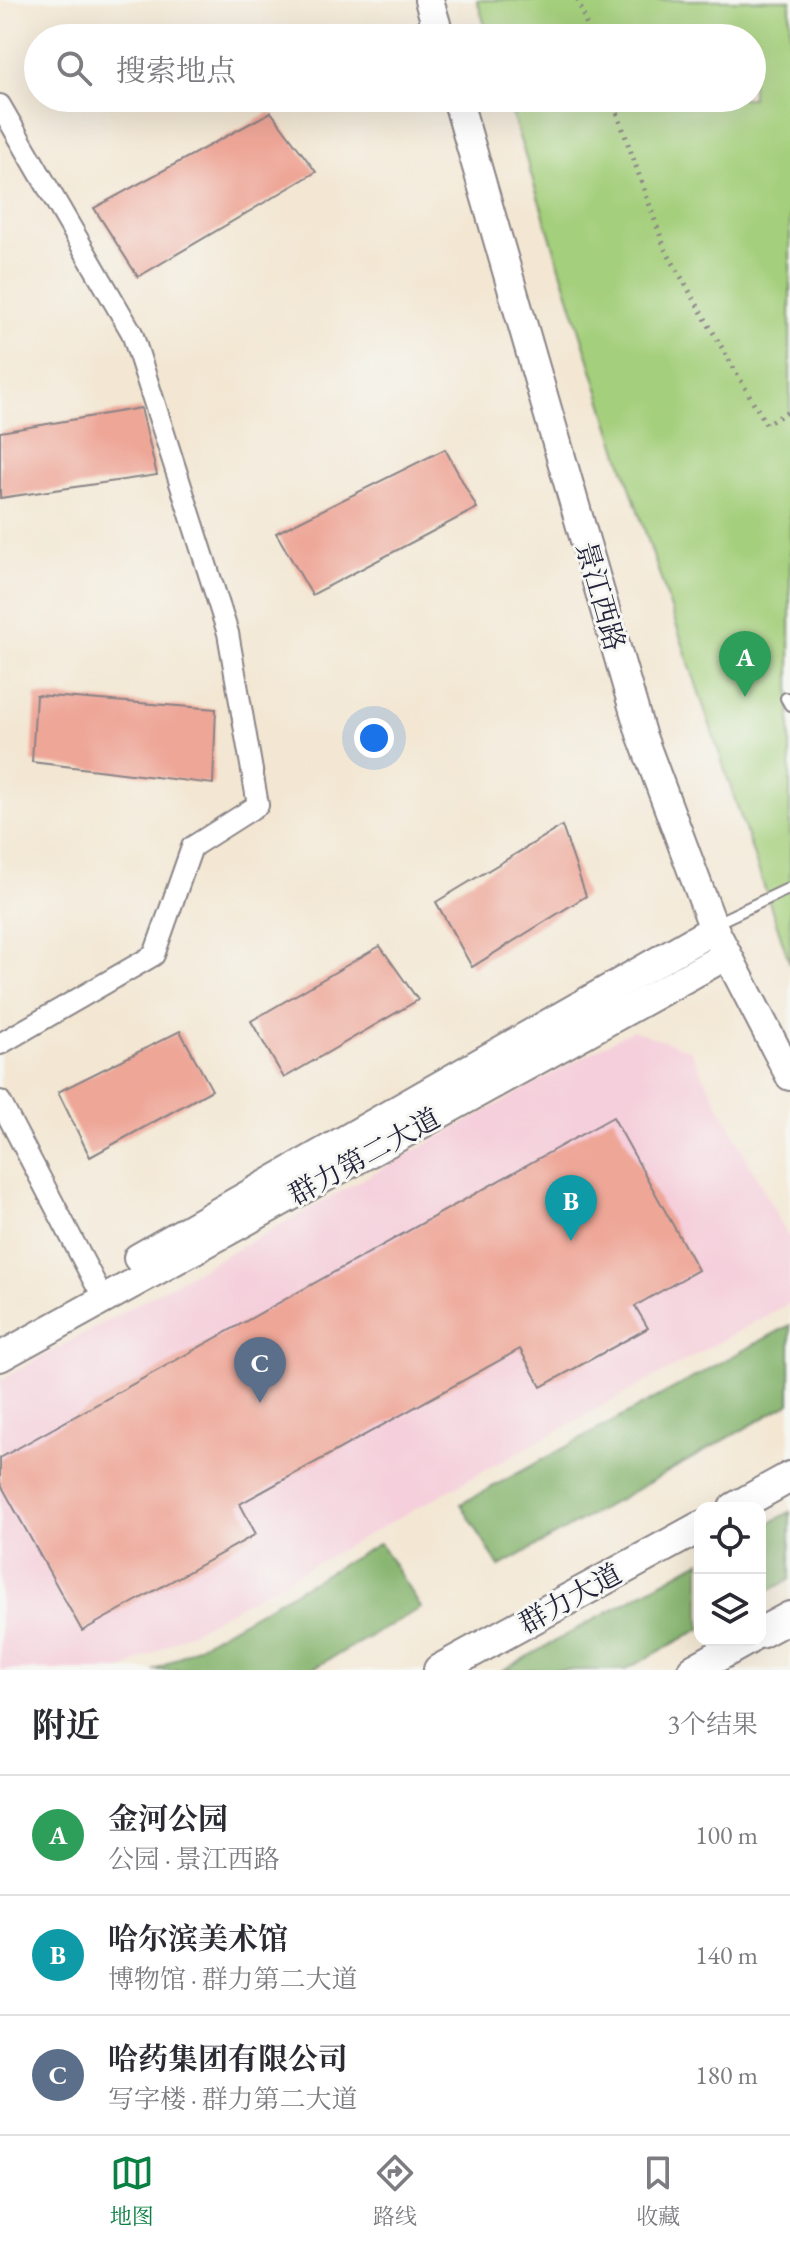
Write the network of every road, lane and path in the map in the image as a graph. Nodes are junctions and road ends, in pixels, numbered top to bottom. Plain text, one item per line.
1 (429, 0) edge
2 (578, 0) edge
3 (436, 24) edge
4 (586, 24) edge
5 (0, 105) edge
6 (461, 112) edge
7 (617, 112) edge
8 (790, 411) edge
9 (790, 888) edge
10 (713, 927) junction
11 (727, 955) junction
12 (0, 1044) edge
13 (790, 1076) edge
14 (0, 1101) edge
15 (95, 1283) junction
16 (0, 1337) edge
17 (0, 1357) edge
18 (790, 1477) edge
19 (745, 1502) edge
20 (694, 1530) edge
21 (790, 1617) edge
22 (766, 1630) edge
23 (736, 1646) edge
24 (439, 1670) edge
25 (693, 1670) edge

1 - 3 main road
2 - 4 path
5 - 12 street
6 - 10 main road, 景江西路
7 - 8 path
9 - 10 lane
10 - 11 main road, 景江西路
10 - 15 main road, 群力第二大道
11 - 13 main road, 景江西路
11 - 17 main road, 群力第二大道
14 - 15 street
15 - 16 main road, 群力第二大道
18 - 19 main road
20 - 24 main road, 群力大道
21 - 22 main road
23 - 25 main road

